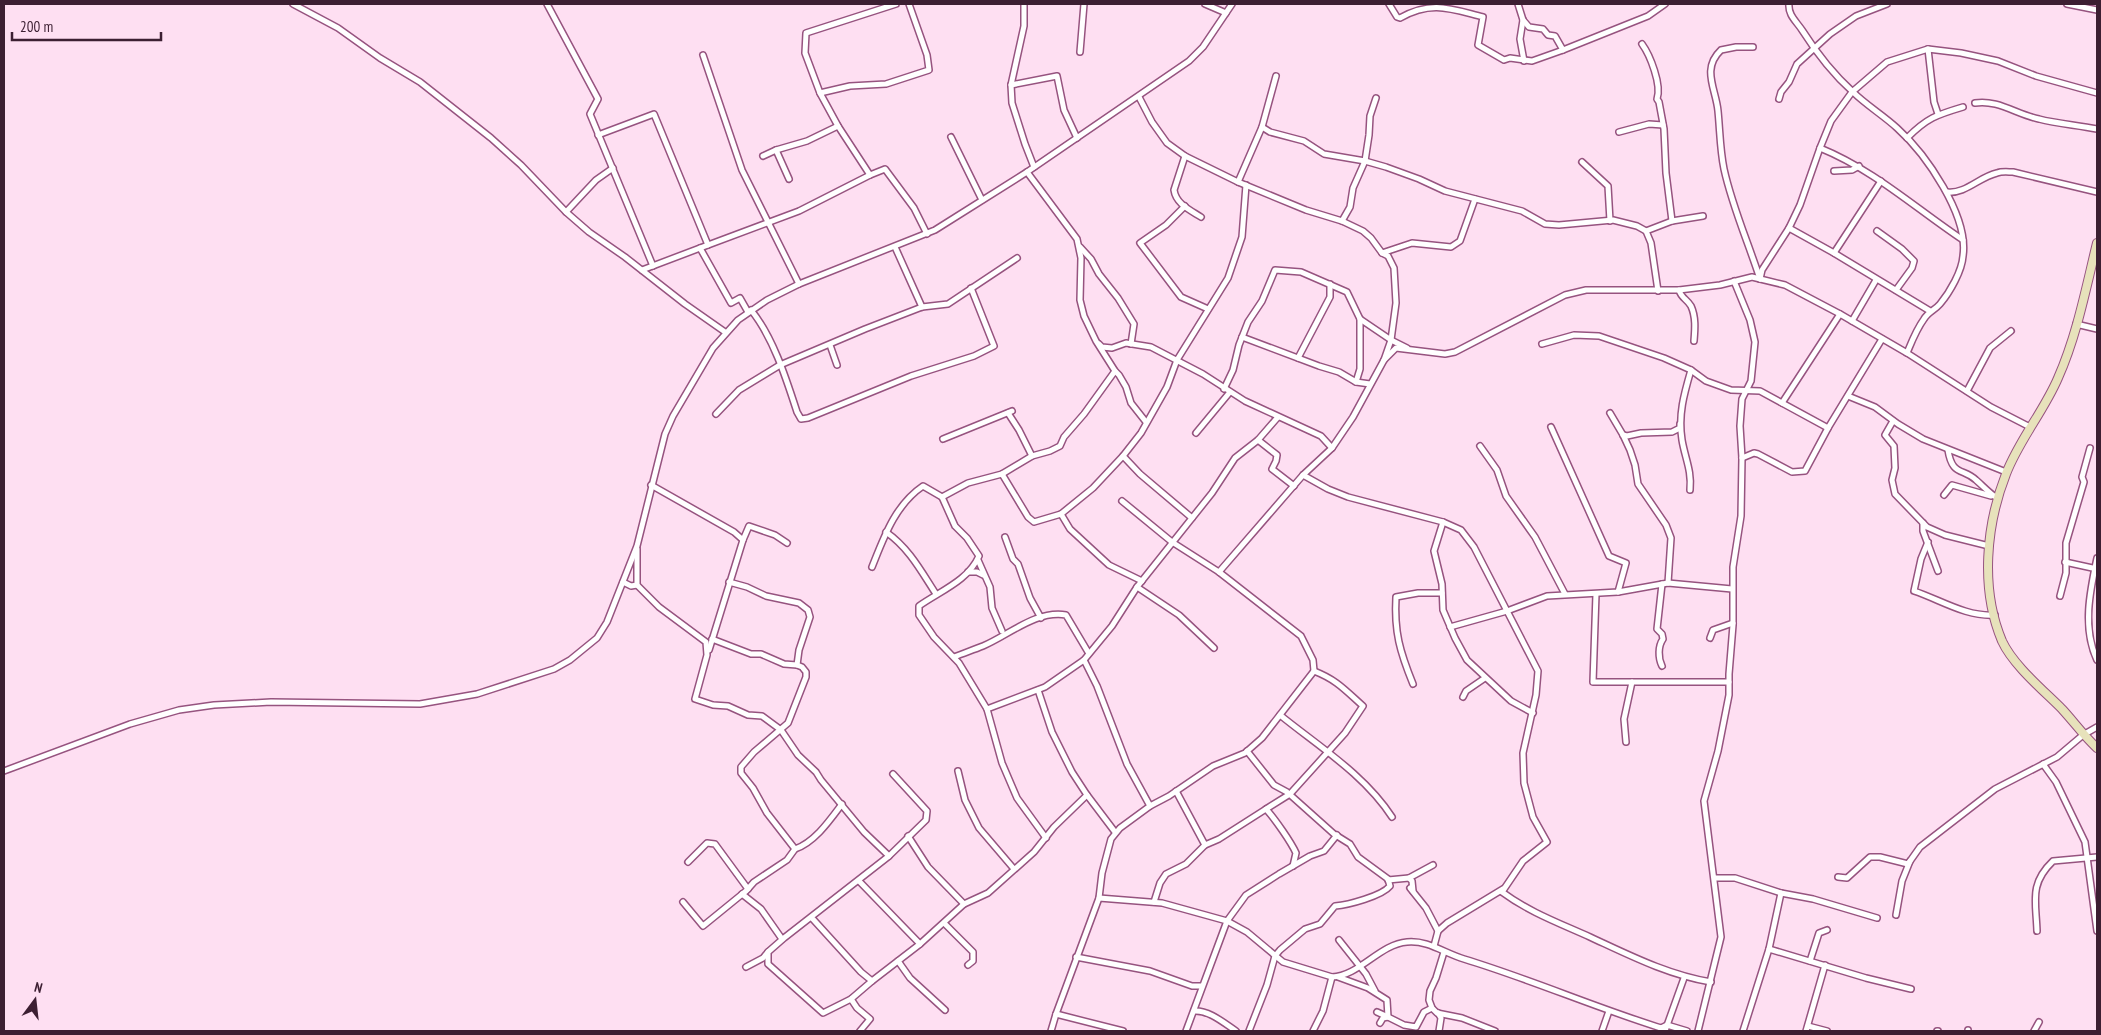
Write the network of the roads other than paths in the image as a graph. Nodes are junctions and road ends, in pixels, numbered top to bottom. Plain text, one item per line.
1 (293, 4) edge
2 (546, 4) edge
3 (896, 4) edge
4 (909, 4) edge
5 (1024, 4) edge
6 (1084, 4) edge
7 (1205, 4) edge
8 (1232, 4) edge
9 (1389, 4) edge
10 (1518, 4) edge
11 (1665, 4) edge
12 (1788, 4) edge
13 (1888, 4) edge
14 (2067, 4) edge
15 (2097, 10) edge
16 (1226, 13) junction
17 (1523, 20) junction
18 (1642, 44) dead end
19 (1753, 47) dead end
20 (1815, 48) junction
21 (1928, 49) junction
22 (1563, 50) junction
23 (1080, 52) dead end
24 (703, 55) dead end
25 (1524, 61) junction
26 (1276, 76) dead end
27 (1011, 85) junction
28 (1852, 92) junction
29 (820, 93) junction
30 (2097, 93) edge
31 (1139, 97) junction
32 (1376, 98) dead end
33 (1779, 99) dead end
34 (1975, 103) dead end
35 (1962, 107) dead end
36 (1938, 114) junction
37 (1663, 125) junction
38 (838, 126) junction
39 (1262, 127) junction
40 (2097, 129) edge
41 (1619, 132) dead end
42 (598, 135) junction
43 (951, 137) dead end
44 (1078, 138) junction
45 (1907, 138) junction
46 (1820, 148) junction
47 (776, 150) junction
48 (763, 156) dead end
49 (1185, 156) junction
50 (1366, 161) junction
51 (1582, 162) dead end
52 (1859, 166) junction
53 (1034, 167) junction
54 (613, 168) junction
55 (1834, 171) dead end
56 (1027, 172) junction
57 (870, 174) junction
58 (789, 179) dead end
59 (1881, 181) junction
60 (1238, 182) junction
61 (1246, 185) junction
62 (1947, 192) junction
63 (2097, 192) edge
64 (1475, 199) junction
65 (982, 200) junction
66 (1185, 206) junction
67 (566, 212) junction
68 (1703, 216) dead end
69 (1201, 217) dead end
70 (1342, 221) junction
71 (1610, 221) junction
72 (1672, 221) junction
73 (767, 222) junction
74 (1789, 228) junction
75 (1646, 231) junction
76 (1877, 231) dead end
77 (926, 234) junction
78 (1963, 240) junction
79 (2097, 243) edge
80 (708, 245) junction
81 (1079, 246) junction
82 (895, 247) junction
83 (700, 248) junction
84 (1382, 253) junction
85 (1834, 253) junction
86 (1017, 258) dead end
87 (653, 266) junction
88 (642, 270) junction
89 (1760, 279) junction
90 (1876, 280) junction
91 (1734, 281) junction
92 (799, 284) junction
93 (1330, 284) junction
94 (971, 288) junction
95 (1679, 290) junction
96 (1896, 290) junction
97 (1658, 291) junction
98 (922, 307) junction
99 (1208, 310) junction
100 (749, 311) junction
101 (1930, 311) junction
102 (1840, 314) junction
103 (1360, 319) junction
104 (1852, 321) junction
105 (2076, 324) junction
106 (2097, 329) edge
107 (2011, 331) dead end
108 (725, 332) junction
109 (1242, 337) junction
110 (1882, 339) junction
111 (1390, 340) junction
112 (1096, 341) junction
113 (1694, 341) dead end
114 (1131, 344) junction
115 (1542, 344) dead end
116 (830, 345) junction
117 (1409, 350) junction
118 (1907, 353) junction
119 (1298, 358) junction
120 (1177, 360) junction
121 (1384, 360) junction
122 (837, 364) dead end
123 (780, 365) junction
124 (1690, 370) junction
125 (1115, 371) junction
126 (1356, 382) junction
127 (1370, 384) junction
128 (1227, 390) junction
129 (1748, 391) junction
130 (1967, 391) junction
131 (1848, 396) junction
132 (1782, 403) junction
133 (1610, 412) dead end
134 (716, 414) dead end
135 (1278, 417) junction
136 (1893, 421) junction
137 (1146, 422) junction
138 (1551, 427) dead end
139 (2030, 427) junction
140 (1680, 428) junction
141 (1828, 428) junction
142 (1196, 433) dead end
143 (1624, 435) junction
144 (943, 438) dead end
145 (1258, 440) junction
146 (1480, 446) dead end
147 (1332, 448) junction
148 (2090, 448) dead end
149 (1948, 450) junction
150 (1032, 456) junction
151 (1123, 456) junction
152 (1742, 458) junction
153 (2006, 472) junction
154 (1002, 474) junction
155 (1303, 475) junction
156 (651, 485) junction
157 (1294, 486) junction
158 (1690, 490) dead end
159 (1944, 495) dead end
160 (942, 497) junction
161 (1997, 498) junction
162 (1122, 501) dead end
163 (1061, 514) junction
164 (1192, 518) junction
165 (1443, 522) junction
166 (1923, 523) junction
167 (886, 532) junction
168 (1005, 537) dead end
169 (743, 540) junction
170 (1172, 542) junction
171 (1928, 542) junction
172 (787, 543) dead end
173 (637, 546) junction
174 (1989, 546) junction
175 (2097, 558) edge
176 (978, 560) junction
177 (2065, 562) junction
178 (872, 567) dead end
179 (2096, 569) edge
180 (1938, 571) dead end
181 (968, 572) junction
182 (1219, 572) junction
183 (983, 575) junction
184 (623, 582) junction
185 (729, 582) junction
186 (1142, 582) junction
187 (1665, 583) junction
188 (638, 585) junction
189 (1136, 587) junction
190 (1732, 589) junction
191 (1618, 592) junction
192 (1442, 593) junction
193 (936, 594) junction
194 (1565, 594) junction
195 (1596, 594) junction
196 (2060, 596) dead end
197 (1507, 610) junction
198 (1995, 616) junction
199 (1042, 618) junction
200 (1733, 623) junction
201 (1450, 627) junction
202 (1002, 631) dead end
203 (1710, 638) dead end
204 (712, 639) junction
205 (1214, 648) dead end
206 (1088, 652) dead end
207 (707, 655) junction
208 (954, 657) junction
209 (1084, 660) junction
210 (2097, 660) edge
211 (797, 665) junction
212 (1662, 666) dead end
213 (1314, 671) junction
214 (1485, 678) junction
215 (1632, 682) junction
216 (1729, 682) junction
217 (1413, 684) dead end
218 (1038, 690) junction
219 (1463, 697) dead end
220 (987, 709) junction
221 (1533, 712) junction
222 (1280, 715) junction
223 (2097, 727) edge
224 (781, 730) junction
225 (2083, 735) junction
226 (1626, 742) dead end
227 (2097, 748) edge
228 (1247, 751) junction
229 (1327, 751) junction
230 (2043, 764) junction
231 (4, 771) edge
232 (958, 771) dead end
233 (893, 774) dead end
234 (1176, 791) junction
235 (1290, 794) junction
236 (1087, 795) junction
237 (842, 804) junction
238 (1150, 806) junction
239 (1266, 810) junction
240 (1392, 817) dead end
241 (1115, 832) junction
242 (1337, 835) junction
243 (908, 836) junction
244 (1046, 838) junction
245 (1205, 845) junction
246 (795, 849) junction
247 (889, 856) junction
248 (2097, 858) edge
249 (2088, 859) junction
250 (1910, 860) junction
251 (688, 862) dead end
252 (1433, 865) dead end
253 (1293, 866) junction
254 (1014, 869) junction
255 (1838, 877) dead end
256 (1409, 878) junction
257 (1715, 878) junction
258 (1388, 880) junction
259 (859, 881) junction
260 (748, 889) junction
261 (1503, 889) junction
262 (1781, 893) junction
263 (742, 894) junction
264 (1099, 898) junction
265 (683, 902) dead end
266 (1154, 902) junction
267 (964, 904) junction
268 (1896, 916) dead end
269 (811, 917) junction
270 (1877, 918) dead end
271 (1227, 921) junction
272 (944, 923) junction
273 (1826, 930) dead end
274 (1438, 931) junction
275 (2037, 931) dead end
276 (2097, 931) edge
277 (782, 939) junction
278 (1339, 940) dead end
279 (920, 944) junction
280 (1434, 946) junction
281 (1769, 949) junction
282 (768, 952) junction
283 (1444, 952) junction
284 (1275, 956) junction
285 (1076, 957) junction
286 (898, 961) junction
287 (1810, 961) junction
288 (968, 965) dead end
289 (1825, 965) junction
290 (1358, 966) junction
291 (746, 967) dead end
292 (1335, 977) junction
293 (1684, 978) junction
294 (872, 981) junction
295 (1711, 982) junction
296 (1201, 986) junction
297 (1911, 989) dead end
298 (1375, 991) junction
299 (851, 999) junction
300 (1432, 1008) junction
301 (944, 1010) dead end
302 (1194, 1011) junction
303 (1377, 1012) dead end
304 (1609, 1012) junction
305 (1437, 1013) junction
306 (1056, 1014) junction
307 (1388, 1017) junction
308 (2039, 1022) dead end
309 (1380, 1023) dead end
310 (1666, 1028) edge
311 (1807, 1029) edge
312 (860, 1031) edge
313 (1051, 1031) edge
314 (1123, 1031) edge
315 (1186, 1031) edge
316 (1236, 1031) edge
317 (1249, 1031) edge
318 (1313, 1031) edge
319 (1439, 1031) edge
320 (1495, 1031) edge
321 (1602, 1031) edge
322 (1687, 1031) edge
323 (1698, 1031) edge
324 (1743, 1031) edge
325 (1827, 1031) edge
326 (2034, 1031) edge

1 - 67 street
2 - 42 street
3 - 29 street
4 - 29 street
5 - 27 street
6 - 23 street
7 - 16 street
8 - 16 street
9 - 25 street
10 - 17 street
11 - 22 street
12 - 20 street
13 - 20 street
14 - 15 street
16 - 31 street
17 - 22 street
17 - 25 street
18 - 37 street
19 - 89 street
20 - 28 street
20 - 33 street
21 - 28 street
21 - 30 street
21 - 36 street
22 - 25 street
24 - 73 street
26 - 39 street
27 - 44 street
27 - 53 street
28 - 45 street
28 - 46 street
29 - 38 street
31 - 44 street
31 - 49 street
32 - 50 street
34 - 40 street
35 - 36 street
36 - 45 street
37 - 41 street
37 - 72 street
38 - 47 street
38 - 57 street
39 - 50 street
39 - 60 street
42 - 54 street
42 - 80 street
43 - 65 street
44 - 53 street
45 - 62 street
46 - 52 street
46 - 74 street
47 - 48 street
47 - 58 street
49 - 60 street
49 - 66 street
50 - 64 street
50 - 70 street
51 - 71 street
52 - 55 street
52 - 59 street
53 - 56 street
54 - 67 street
54 - 87 street
56 - 65 street
56 - 81 street
57 - 73 street
57 - 77 street
59 - 78 street
59 - 85 street
60 - 61 street
61 - 70 street
61 - 99 street
62 - 63 street
62 - 78 street
64 - 71 street
64 - 84 street
65 - 77 street
66 - 69 street
66 - 99 street
67 - 88 street
68 - 72 street
70 - 84 street
71 - 75 street
72 - 75 street
73 - 80 street
73 - 92 street
74 - 85 street
74 - 89 street
75 - 97 street
76 - 96 street
77 - 82 street
78 - 101 street
79 - 105 street
80 - 83 street
81 - 112 street
81 - 114 street
82 - 92 street
82 - 98 street
83 - 87 street
83 - 100 street
84 - 111 street
85 - 90 street
86 - 94 street
87 - 88 street
88 - 108 street
89 - 91 street
89 - 102 street
90 - 96 street
90 - 104 street
91 - 95 street
91 - 129 street
92 - 100 street
93 - 103 street
93 - 109 street
93 - 119 street
94 - 98 street
94 - 123 street
95 - 97 street
95 - 113 street
96 - 101 street
97 - 117 street
98 - 116 street
99 - 120 street
100 - 108 street
100 - 123 street
101 - 118 street
102 - 104 street
102 - 132 street
103 - 111 street
103 - 126 street
104 - 110 street
105 - 106 street
105 - 139 street
107 - 130 street
108 - 156 street
109 - 119 street
109 - 128 street
110 - 118 street
110 - 131 street
111 - 117 street
111 - 121 street
112 - 114 street
112 - 125 street
114 - 120 street
115 - 124 street
116 - 122 street
116 - 123 street
117 - 121 street
118 - 130 street
119 - 126 street
120 - 128 street
120 - 137 street
121 - 127 street
123 - 134 street
124 - 129 street
124 - 140 street
125 - 137 street
125 - 150 street
126 - 127 street
127 - 147 street
128 - 135 street
128 - 142 street
129 - 132 street
129 - 152 street
130 - 139 street
131 - 136 street
131 - 141 street
132 - 141 street
133 - 143 street
135 - 145 street
135 - 147 street
136 - 149 street
136 - 166 street
137 - 151 street
138 - 191 street
139 - 153 street
140 - 143 street
140 - 158 street
141 - 152 street
143 - 187 street
144 - 150 street
145 - 157 street
145 - 164 street
146 - 194 street
147 - 155 street
148 - 177 street
149 - 153 street
149 - 161 street
150 - 154 street
151 - 163 street
151 - 164 street
152 - 190 street
153 - 161 street
154 - 160 street
154 - 163 street
155 - 157 street
155 - 165 street
156 - 169 street
156 - 173 street
157 - 182 street
159 - 161 street
160 - 167 street
160 - 176 street
161 - 174 street
162 - 170 street
163 - 186 street
164 - 170 street
165 - 192 street
165 - 197 street
166 - 171 street
166 - 174 street
167 - 178 street
167 - 193 street
168 - 199 street
169 - 172 street
169 - 185 street
170 - 182 street
170 - 186 street
171 - 180 street
171 - 198 street
173 - 184 street
173 - 188 street
174 - 198 street
175 - 179 street
176 - 181 street
176 - 183 street
177 - 179 street
177 - 196 street
179 - 210 street
181 - 183 street
181 - 193 street
182 - 213 street
183 - 202 street
184 - 188 street
184 - 231 street
185 - 204 street
185 - 211 street
186 - 189 street
187 - 190 street
187 - 191 street
187 - 212 street
188 - 207 street
189 - 205 street
189 - 209 street
190 - 200 street
191 - 195 street
192 - 201 street
192 - 217 street
193 - 208 street
194 - 195 street
194 - 197 street
195 - 215 street
197 - 201 street
197 - 221 street
198 - 225 street
199 - 206 street
199 - 208 street
200 - 203 street
200 - 216 street
201 - 214 street
204 - 207 street
204 - 211 street
207 - 224 street
208 - 220 street
209 - 218 street
209 - 238 street
211 - 224 street
213 - 222 street
213 - 229 street
214 - 219 street
214 - 221 street
215 - 216 street
215 - 226 street
216 - 257 street
218 - 220 street
218 - 236 street
220 - 244 street
221 - 261 street
222 - 228 street
222 - 229 street
223 - 225 street
224 - 237 street
224 - 246 street
225 - 227 street
225 - 230 street
228 - 234 street
228 - 235 street
229 - 235 street
229 - 240 street
230 - 249 street
230 - 250 street
232 - 254 street
233 - 243 street
234 - 238 street
234 - 245 street
235 - 239 street
235 - 242 street
236 - 241 street
236 - 244 street
237 - 246 street
237 - 247 street
238 - 241 street
239 - 245 street
239 - 253 street
241 - 264 street
242 - 253 street
242 - 258 street
243 - 247 street
243 - 267 street
244 - 254 street
245 - 266 street
246 - 260 street
247 - 259 street
248 - 249 street
249 - 275 street
249 - 276 street
250 - 255 street
250 - 268 street
251 - 260 street
252 - 256 street
253 - 271 street
254 - 267 street
256 - 258 street
256 - 274 street
257 - 262 street
257 - 295 street
258 - 284 street
259 - 269 street
259 - 279 street
260 - 263 street
261 - 274 street
261 - 293 street
262 - 270 street
262 - 281 street
263 - 265 street
263 - 277 street
264 - 266 street
264 - 285 street
266 - 271 street
267 - 272 street
269 - 277 street
269 - 294 street
271 - 284 street
271 - 296 street
272 - 279 street
272 - 288 street
273 - 287 street
274 - 280 street
277 - 282 street
278 - 290 street
279 - 286 street
280 - 283 street
280 - 290 street
281 - 287 street
281 - 324 street
282 - 291 street
282 - 299 street
283 - 300 street
283 - 304 street
284 - 292 street
284 - 317 street
285 - 296 street
285 - 306 street
286 - 294 street
286 - 301 street
287 - 289 street
289 - 297 street
289 - 311 street
290 - 292 street
290 - 298 street
292 - 298 street
292 - 318 street
293 - 295 street
293 - 310 street
294 - 299 street
295 - 323 street
296 - 302 street
298 - 307 street
299 - 312 street
300 - 305 street
300 - 307 street
302 - 315 street
302 - 316 street
303 - 307 street
304 - 310 street
304 - 321 street
305 - 319 street
305 - 320 street
306 - 313 street
306 - 314 street
307 - 309 street
308 - 326 street
310 - 322 street
311 - 325 street

